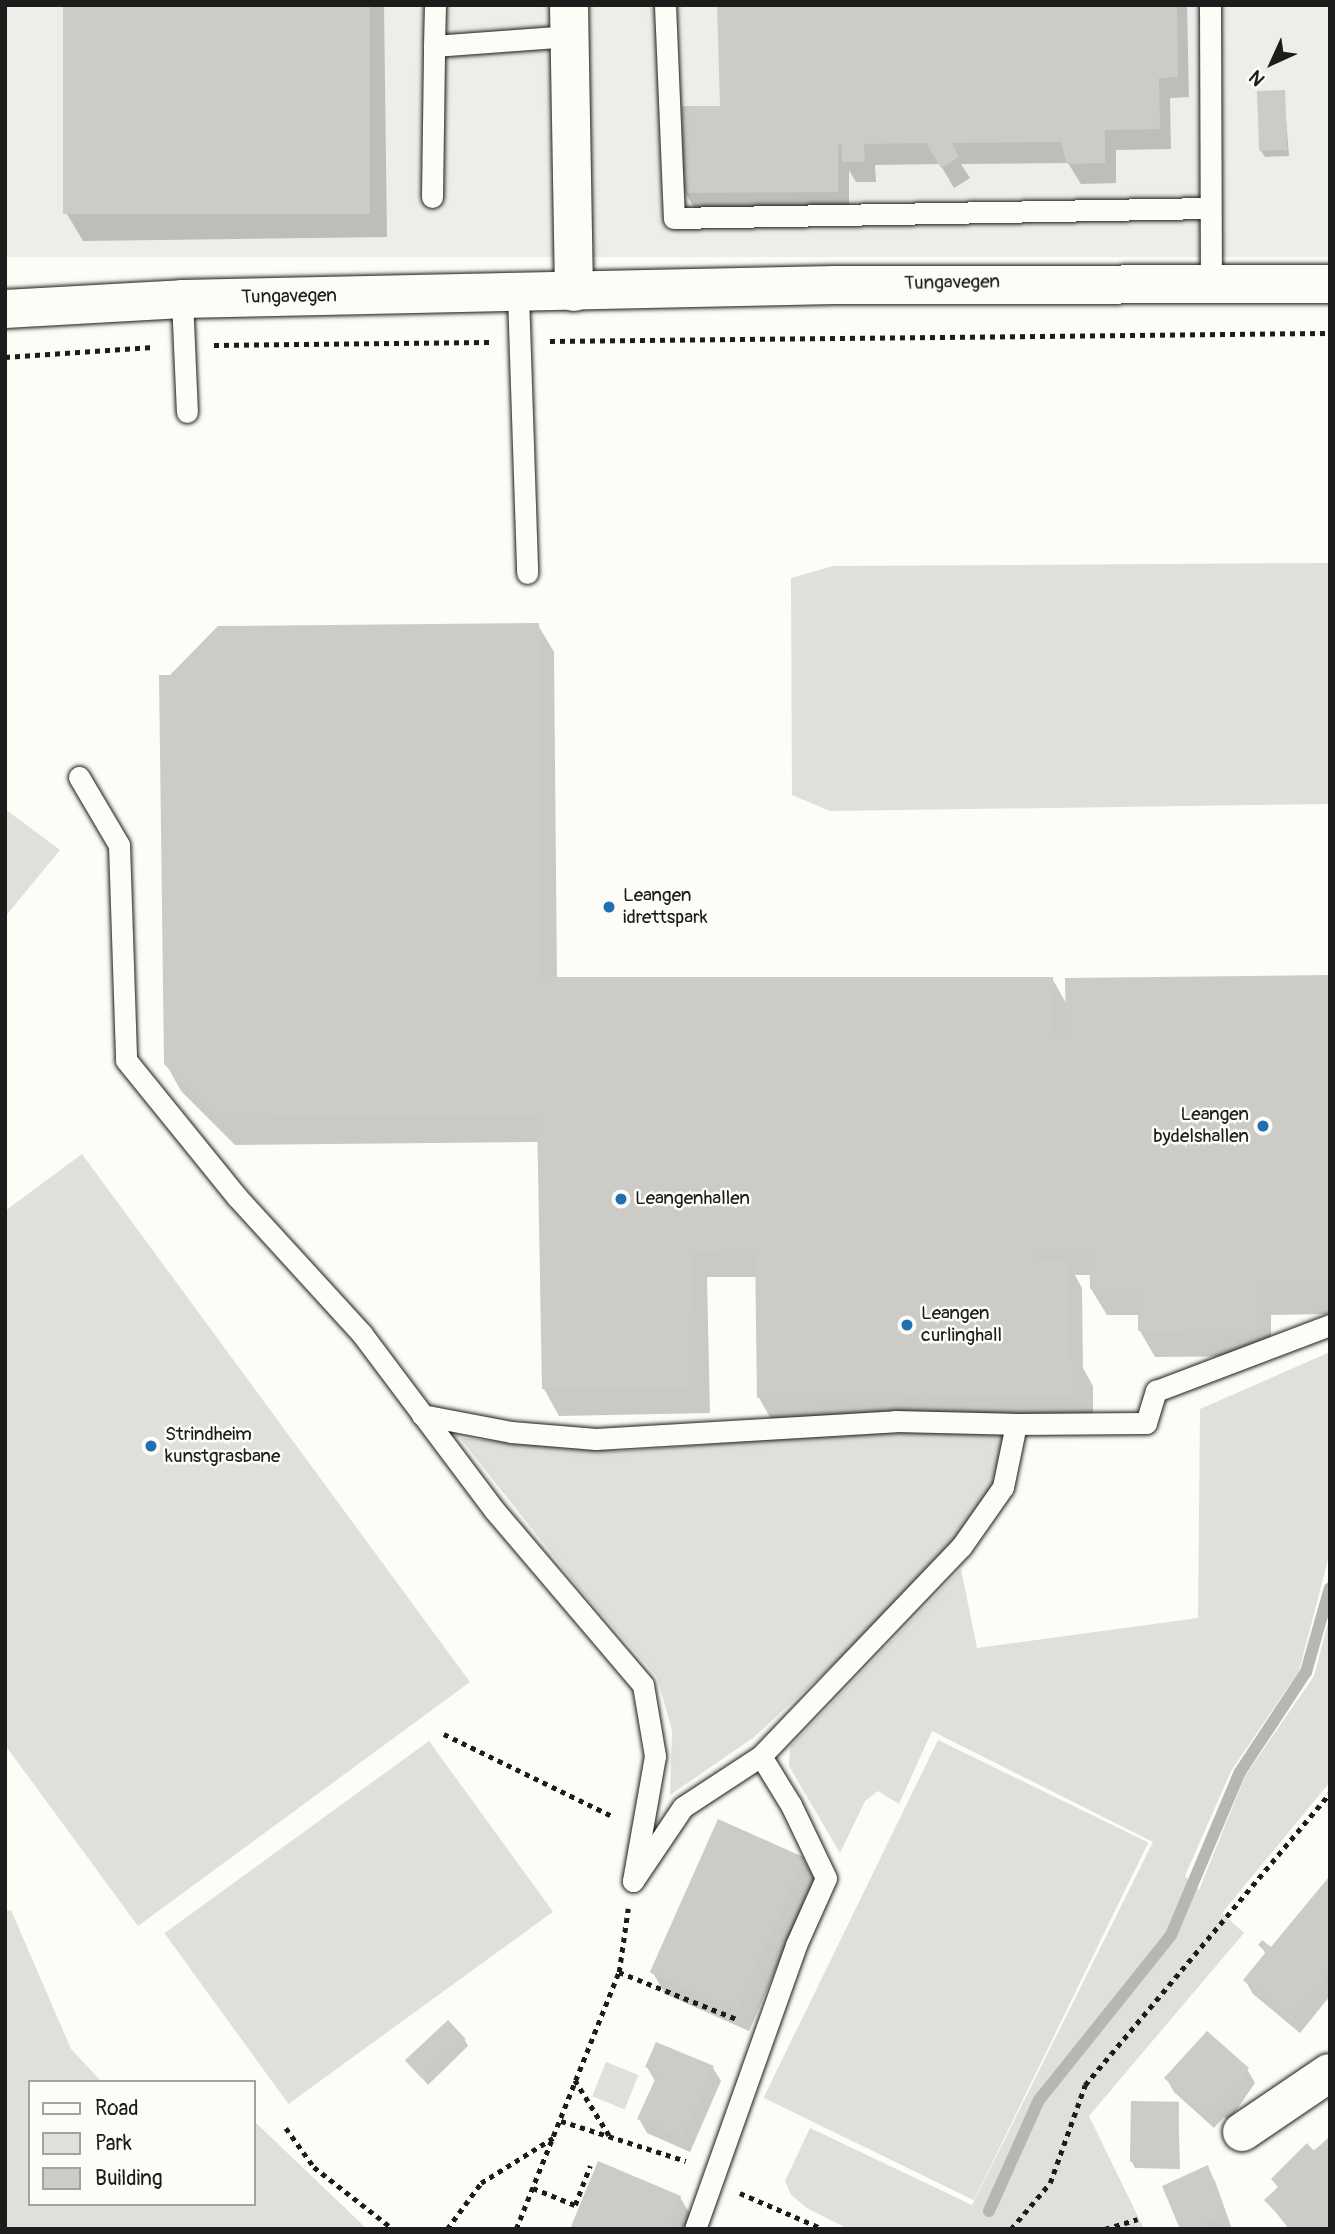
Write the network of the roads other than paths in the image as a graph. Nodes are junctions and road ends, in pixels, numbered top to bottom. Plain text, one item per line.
1 (435, 5) edge
2 (666, 5) edge
3 (1210, 5) edge
4 (570, 21) edge
5 (434, 46) junction
6 (432, 197) dead end
7 (1210, 208) junction
8 (1211, 284) junction
9 (1330, 284) edge
10 (574, 292) junction
11 (518, 295) junction
12 (182, 299) junction
13 (5, 309) edge
14 (187, 412) dead end
15 (527, 573) dead end
16 (79, 777) dead end
17 (1330, 1325) edge
18 (422, 1416) junction
19 (1016, 1424) junction
20 (761, 1756) junction
21 (1330, 2073) edge
22 (1242, 2132) dead end
23 (695, 2229) edge

1 - 5 lane
2 - 7 lane
3 - 7 lane
4 - 5 lane
4 - 10 street
5 - 6 lane
7 - 8 lane
8 - 9 street, Tungavegen
8 - 10 street, Tungavegen
10 - 11 street, Tungavegen
11 - 12 street, Tungavegen
11 - 15 lane
12 - 13 street, Tungavegen
12 - 14 lane
16 - 18 lane
17 - 19 lane
18 - 19 lane
18 - 20 lane
19 - 20 lane
20 - 23 lane
21 - 22 street

